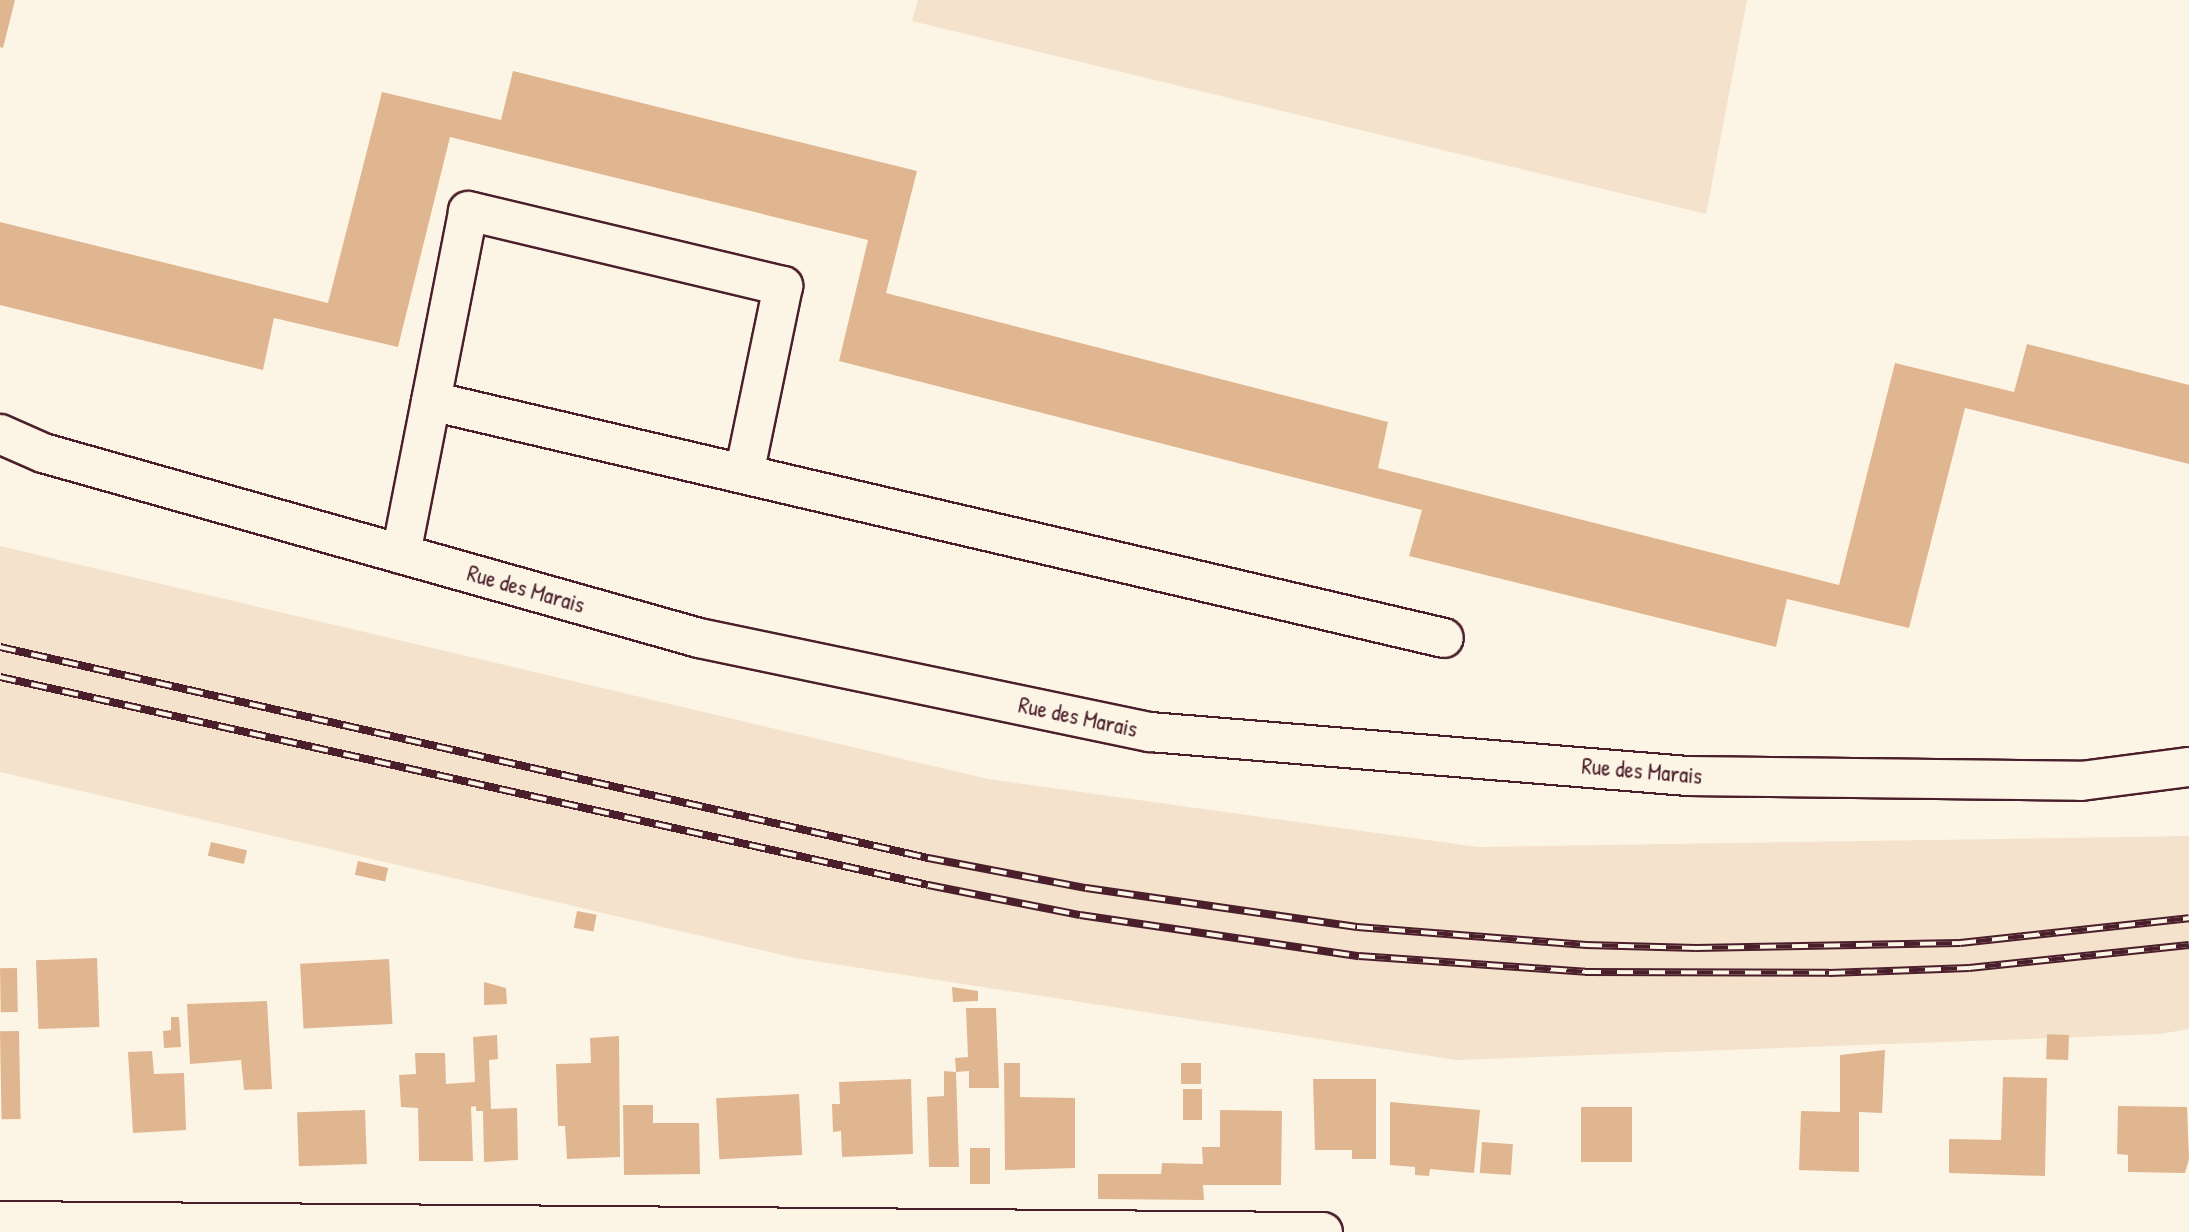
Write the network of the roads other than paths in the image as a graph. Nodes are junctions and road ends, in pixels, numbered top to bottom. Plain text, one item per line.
1 (431, 401) junction
2 (0, 433) edge
3 (744, 474) junction
4 (401, 554) junction
5 (1444, 638) dead end
6 (2189, 767) edge
7 (0, 1221) edge
8 (665, 1230) edge
9 (1323, 1232) edge

1 - 3 street
1 - 3 street
1 - 4 street
2 - 4 street, Rue des Marais
3 - 5 street
4 - 6 street, Rue des Marais
7 - 8 street
8 - 9 street

